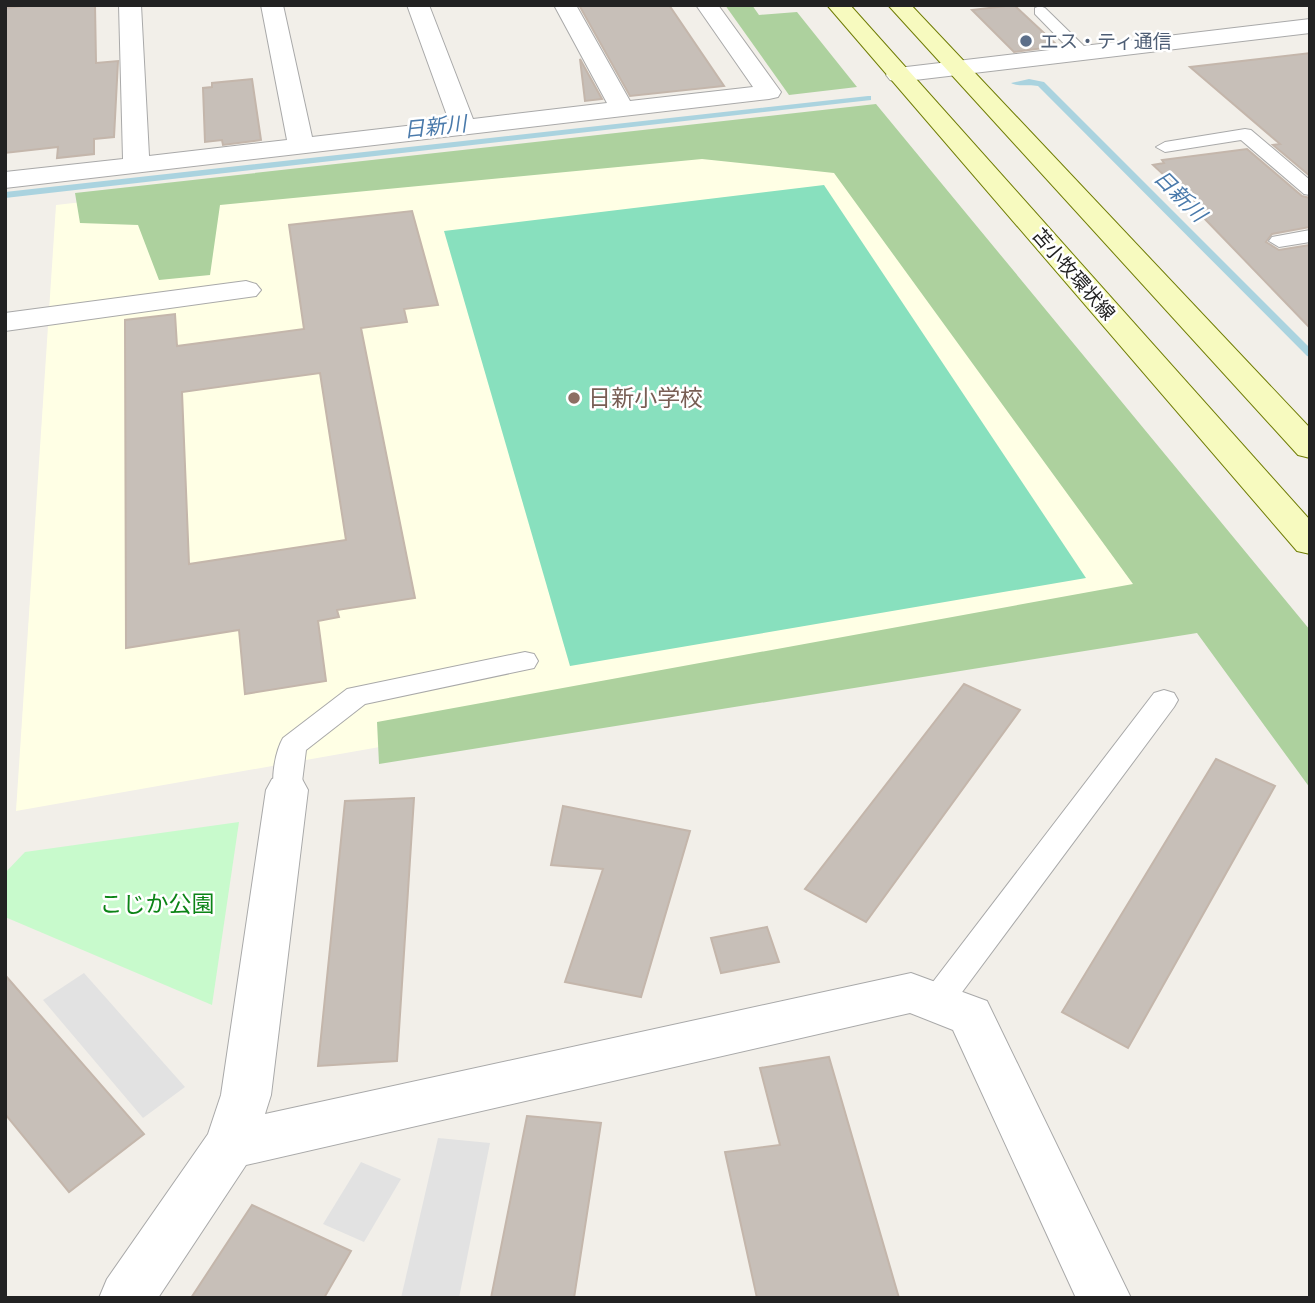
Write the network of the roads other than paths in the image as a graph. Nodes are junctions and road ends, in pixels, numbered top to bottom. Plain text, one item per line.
1 (130, 5) edge
2 (272, 5) edge
3 (418, 5) edge
4 (565, 5) edge
5 (707, 5) edge
6 (838, 5) edge
7 (899, 5) edge
8 (1040, 11) dead end
9 (1310, 26) edge
10 (1082, 53) junction
11 (958, 67) junction
12 (898, 75) junction
13 (622, 109) junction
14 (464, 127) junction
15 (302, 146) junction
16 (1165, 147) dead end
17 (136, 166) junction
18 (5, 180) edge
19 (1310, 190) edge
20 (1310, 236) edge
21 (1279, 241) dead end
22 (246, 290) dead end
23 (5, 321) edge
24 (1310, 448) edge
25 (1310, 543) edge
26 (524, 661) dead end
27 (1164, 700) dead end
28 (287, 790) joint
29 (937, 1001) junction
30 (230, 1145) junction
31 (126, 1298) edge
32 (1104, 1298) edge

1 - 17 street
2 - 15 street
3 - 14 street
4 - 13 street
5 - 13 street
6 - 12 main road, 苫小牧環状線
7 - 11 main road
8 - 10 lane
9 - 10 street
10 - 11 street
11 - 12 street
11 - 24 main road
12 - 25 main road, 苫小牧環状線
13 - 14 street
14 - 15 street
15 - 17 street
16 - 19 lane
17 - 18 street
20 - 21 lane
22 - 23 street
26 - 28 lane
27 - 29 lane
28 - 30 street
29 - 30 street
29 - 32 street
30 - 31 street

